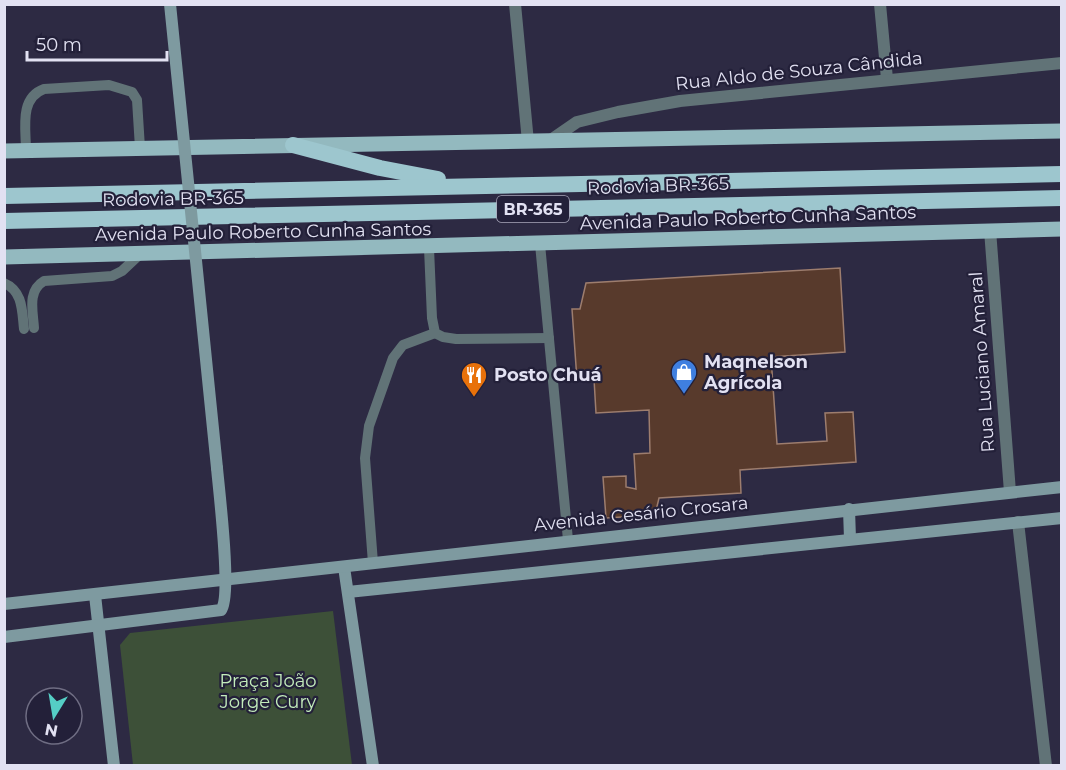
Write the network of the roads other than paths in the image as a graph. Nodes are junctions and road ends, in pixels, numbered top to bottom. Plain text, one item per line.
1 (170, 4) edge
2 (515, 4) edge
3 (880, 4) edge
4 (1062, 63) edge
5 (887, 79) junction
6 (1062, 131) edge
7 (528, 142) junction
8 (547, 142) junction
9 (293, 145) junction
10 (140, 148) junction
11 (4, 151) edge
12 (26, 151) junction
13 (1062, 174) edge
14 (483, 186) junction
15 (4, 196) edge
16 (1062, 198) edge
17 (4, 221) edge
18 (1062, 229) edge
19 (990, 230) junction
20 (540, 244) junction
21 (429, 248) junction
22 (139, 255) junction
23 (4, 257) edge
24 (4, 283) edge
25 (435, 333) junction
26 (549, 338) junction
27 (1062, 487) edge
28 (1010, 492) junction
29 (849, 509) junction
30 (1062, 518) edge
31 (1018, 522) junction
32 (568, 540) junction
33 (850, 540) junction
34 (373, 563) junction
35 (344, 567) junction
36 (226, 581) junction
37 (348, 592) junction
38 (95, 595) junction
39 (4, 597) edge
40 (22, 602) junction
41 (4, 604) edge
42 (99, 627) junction
43 (4, 637) edge
44 (114, 765) edge
45 (373, 765) edge
46 (1046, 765) edge

1 - 36 main road, bridge
2 - 7 street
3 - 5 street
4 - 5 street, Rua Aldo de Souza Cândida
5 - 8 street, Rua Aldo de Souza Cândida
6 - 8 main road
7 - 8 main road
7 - 9 main road
9 - 10 main road
9 - 14 highway
10 - 12 main road
10 - 12 lane
11 - 12 main road
13 - 14 highway, Rodovia BR-365 / BR-365
14 - 15 highway, Rodovia BR-365 / BR-365
16 - 17 highway, Rodovia BR-365 / BR-365
18 - 19 main road, Avenida Paulo Roberto Cunha Santos
19 - 20 main road, Avenida Paulo Roberto Cunha Santos
19 - 28 street, Rua Luciano Amaral
20 - 21 main road, Avenida Paulo Roberto Cunha Santos
20 - 26 lane
21 - 22 main road, Avenida Paulo Roberto Cunha Santos
21 - 25 lane
22 - 23 main road, Avenida Paulo Roberto Cunha Santos
22 - 24 lane
25 - 26 lane
25 - 34 lane
26 - 32 lane
27 - 28 main road, Avenida Cesário Crosara
28 - 29 main road, Avenida Cesário Crosara
29 - 32 main road, Avenida Cesário Crosara
29 - 33 main road
30 - 31 main road
31 - 33 main road
31 - 46 street
32 - 34 main road, Avenida Cesário Crosara
33 - 37 main road
34 - 35 main road, Avenida Cesário Crosara
35 - 36 main road, Avenida Cesário Crosara
35 - 37 main road
36 - 38 main road, Avenida Cesário Crosara
36 - 42 main road
37 - 45 main road
38 - 40 main road, Avenida Cesário Crosara
38 - 42 main road
39 - 40 lane
40 - 41 main road, Avenida Cesário Crosara
42 - 43 main road
42 - 44 main road

